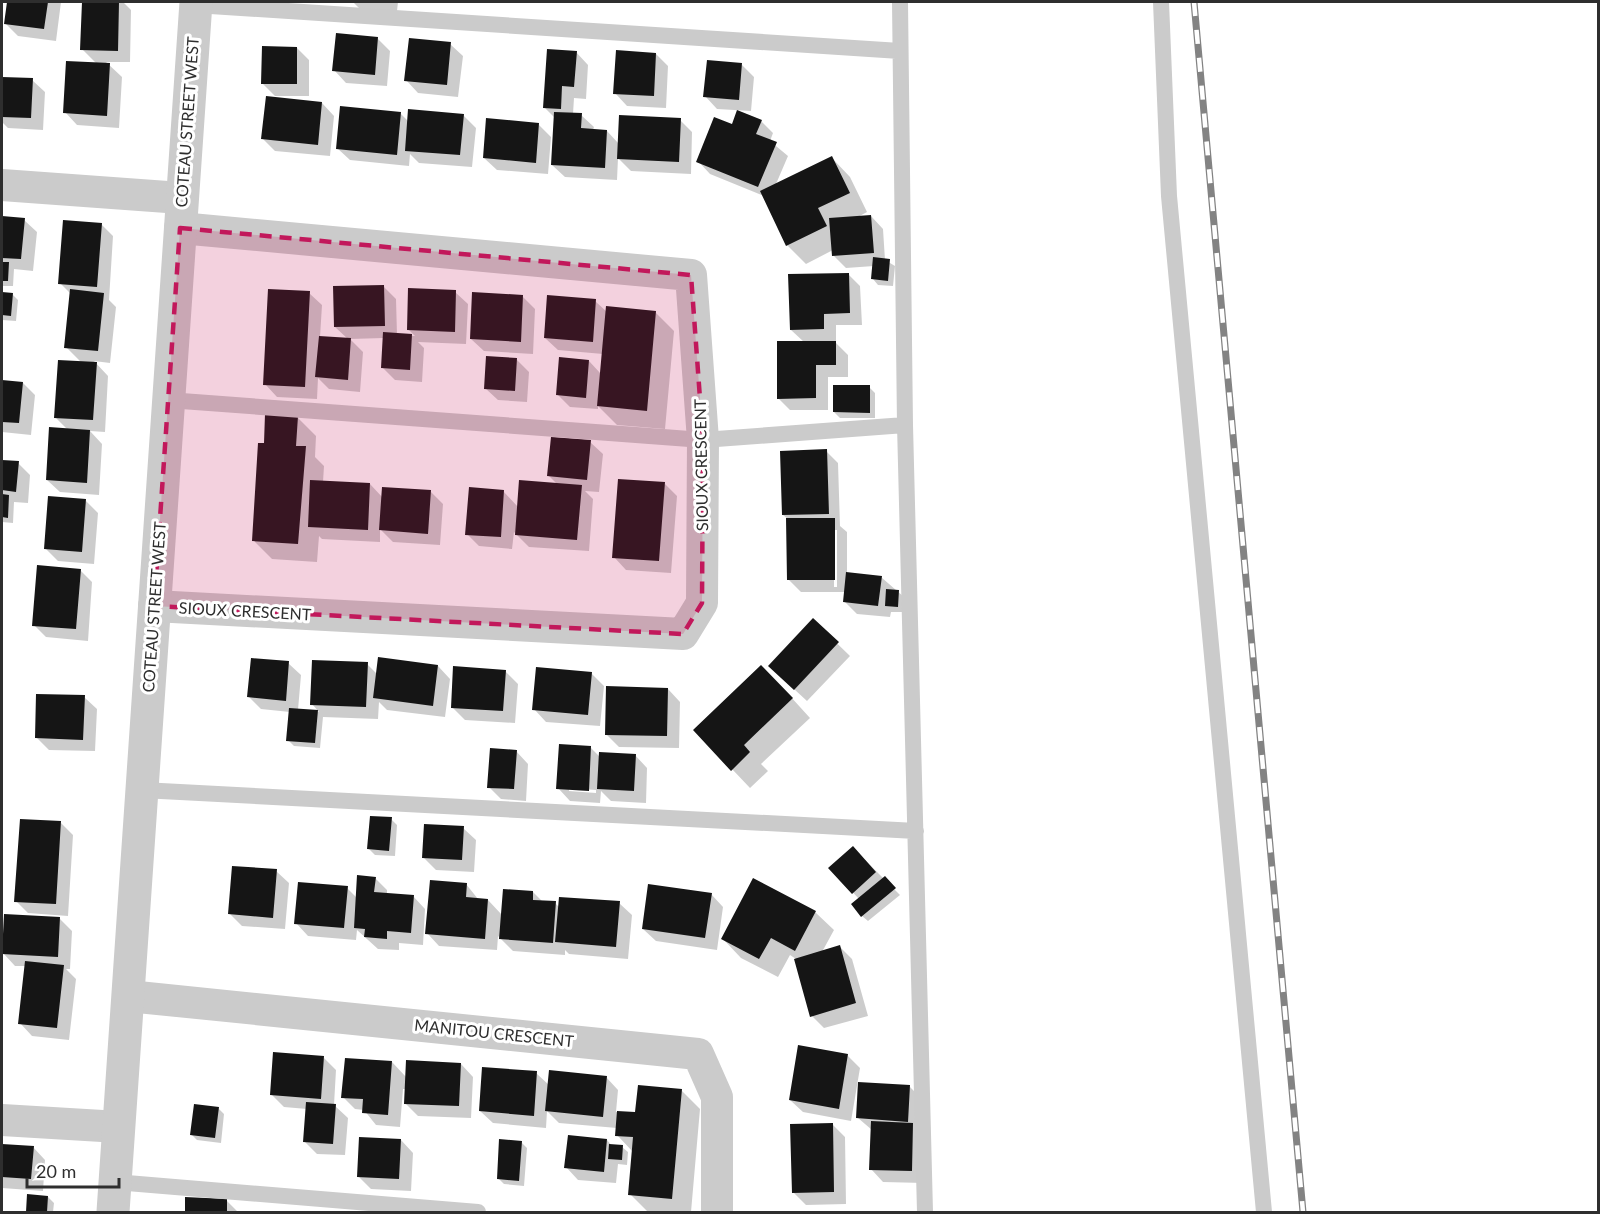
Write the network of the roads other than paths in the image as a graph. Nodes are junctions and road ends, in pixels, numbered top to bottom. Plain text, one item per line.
1 (900, 2) edge
2 (1161, 2) edge
3 (196, 3) edge
4 (900, 51) junction
5 (2, 185) edge
6 (181, 213) junction
7 (168, 400) junction
8 (905, 425) junction
9 (703, 440) junction
10 (154, 606) junction
11 (142, 790) junction
12 (916, 831) junction
13 (128, 996) junction
14 (2, 1120) edge
15 (119, 1127) junction
16 (114, 1197) edge
17 (478, 1212) edge
18 (717, 1212) edge
19 (925, 1212) edge
20 (1264, 1212) edge

1 - 4 lane
2 - 20 lane
3 - 4 lane
3 - 6 street, COTEAU STREET WEST
4 - 8 lane
5 - 6 street
6 - 7 street, COTEAU STREET WEST
6 - 9 street, SIOUX CRESCENT
7 - 9 lane
7 - 10 street, COTEAU STREET WEST
8 - 9 lane
8 - 12 lane
9 - 10 street, SIOUX CRESCENT
10 - 11 street, COTEAU STREET WEST
11 - 12 lane
11 - 13 street, COTEAU STREET WEST
12 - 19 lane
13 - 15 street, COTEAU STREET WEST
13 - 18 street, MANITOU CRESCENT
14 - 15 street
15 - 16 street, COTEAU STREET WEST
16 - 17 lane

